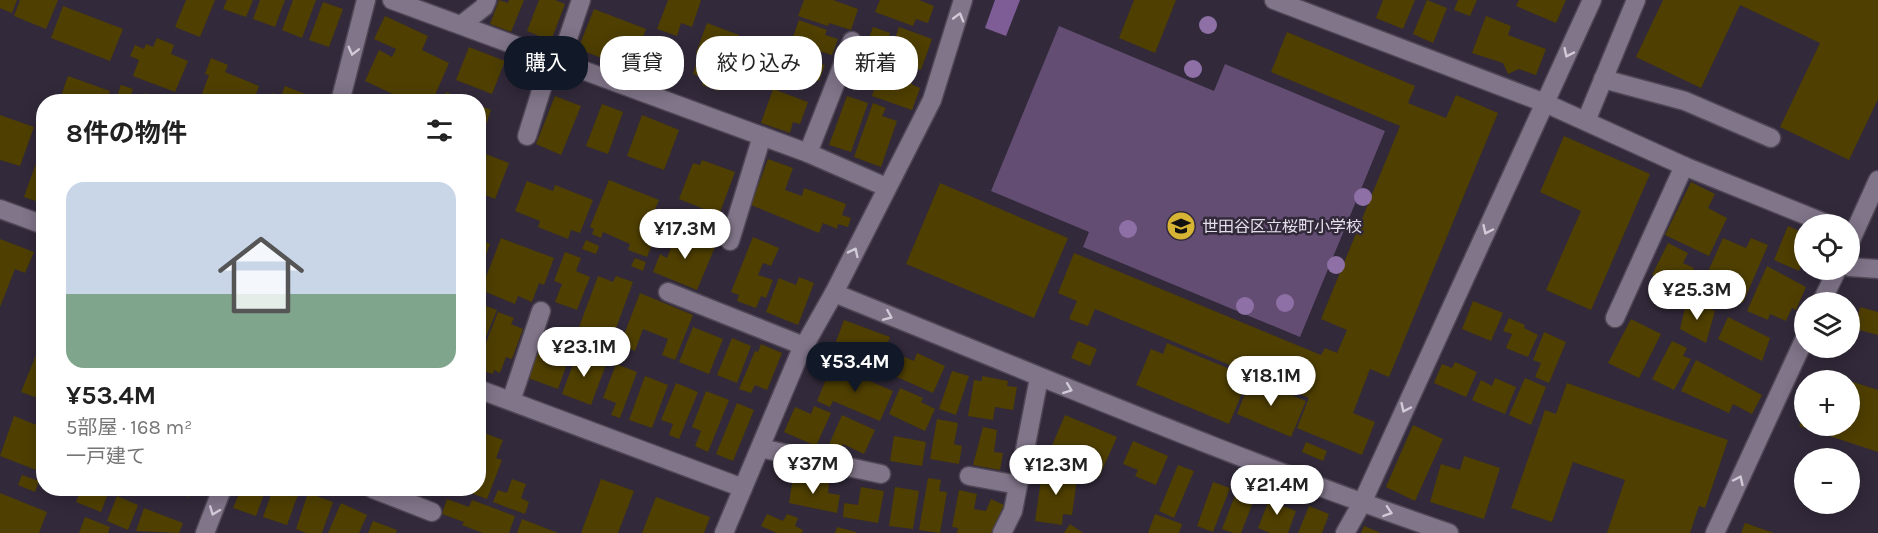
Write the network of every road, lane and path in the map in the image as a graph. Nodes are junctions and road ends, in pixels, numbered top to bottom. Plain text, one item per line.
1 (366, 0) edge
2 (392, 0) edge
3 (487, 0) edge
4 (581, 0) edge
5 (963, 0) edge
6 (1274, 0) edge
7 (1592, 0) edge
8 (1636, 0) edge
9 (460, 25) junction
10 (566, 36) edge
11 (504, 41) edge
12 (588, 72) edge
13 (1604, 79) junction
14 (834, 87) edge
15 (545, 90) edge
16 (342, 94) edge
17 (1545, 103) junction
18 (1586, 121) junction
19 (527, 136) dead end
20 (762, 136) junction
21 (1770, 138) dead end
22 (808, 153) junction
23 (1684, 166) junction
24 (1878, 180) edge
25 (886, 187) junction
26 (0, 209) edge
27 (1803, 214) edge
28 (1860, 217) edge
29 (36, 222) edge
30 (730, 241) dead end
31 (1860, 268) edge
32 (1878, 269) edge
33 (668, 292) dead end
34 (834, 293) junction
35 (541, 311) dead end
36 (1615, 318) dead end
37 (804, 346) junction
38 (1796, 358) edge
39 (1040, 378) junction
40 (486, 392) edge
41 (511, 401) junction
42 (760, 448) junction
43 (881, 474) dead end
44 (969, 476) dead end
45 (1018, 485) junction
46 (743, 488) junction
47 (219, 496) edge
48 (391, 496) edge
49 (1362, 503) junction
50 (432, 512) dead end
51 (727, 532) edge
52 (205, 533) edge
53 (1002, 533) edge
54 (1345, 533) edge
55 (1449, 533) edge
56 (1714, 533) edge

1 -> 16 street
2 - 9 street
3 - 9 street
4 - 10 street
25 -> 5 street
6 - 17 street
7 -> 17 street
8 - 13 street
9 - 11 street
12 - 20 street
13 - 18 street
13 - 21 street
14 - 22 street
15 - 19 street
17 - 18 street
17 -> 49 street
18 - 23 street
20 - 22 street
20 - 30 street
22 - 25 street
23 - 27 street
23 - 36 street
24 - 28 street
34 -> 25 street
26 - 29 street
31 - 32 street
33 - 37 street
34 - 37 street
34 -> 39 street
35 - 41 street
37 - 42 street
56 -> 38 street
39 - 45 street
39 -> 49 street
40 - 41 street
41 - 46 street
42 - 43 street
42 - 46 street
44 - 45 street
45 - 53 street
46 - 51 street
47 -> 52 street
48 - 50 street
49 - 54 street
49 -> 55 street

